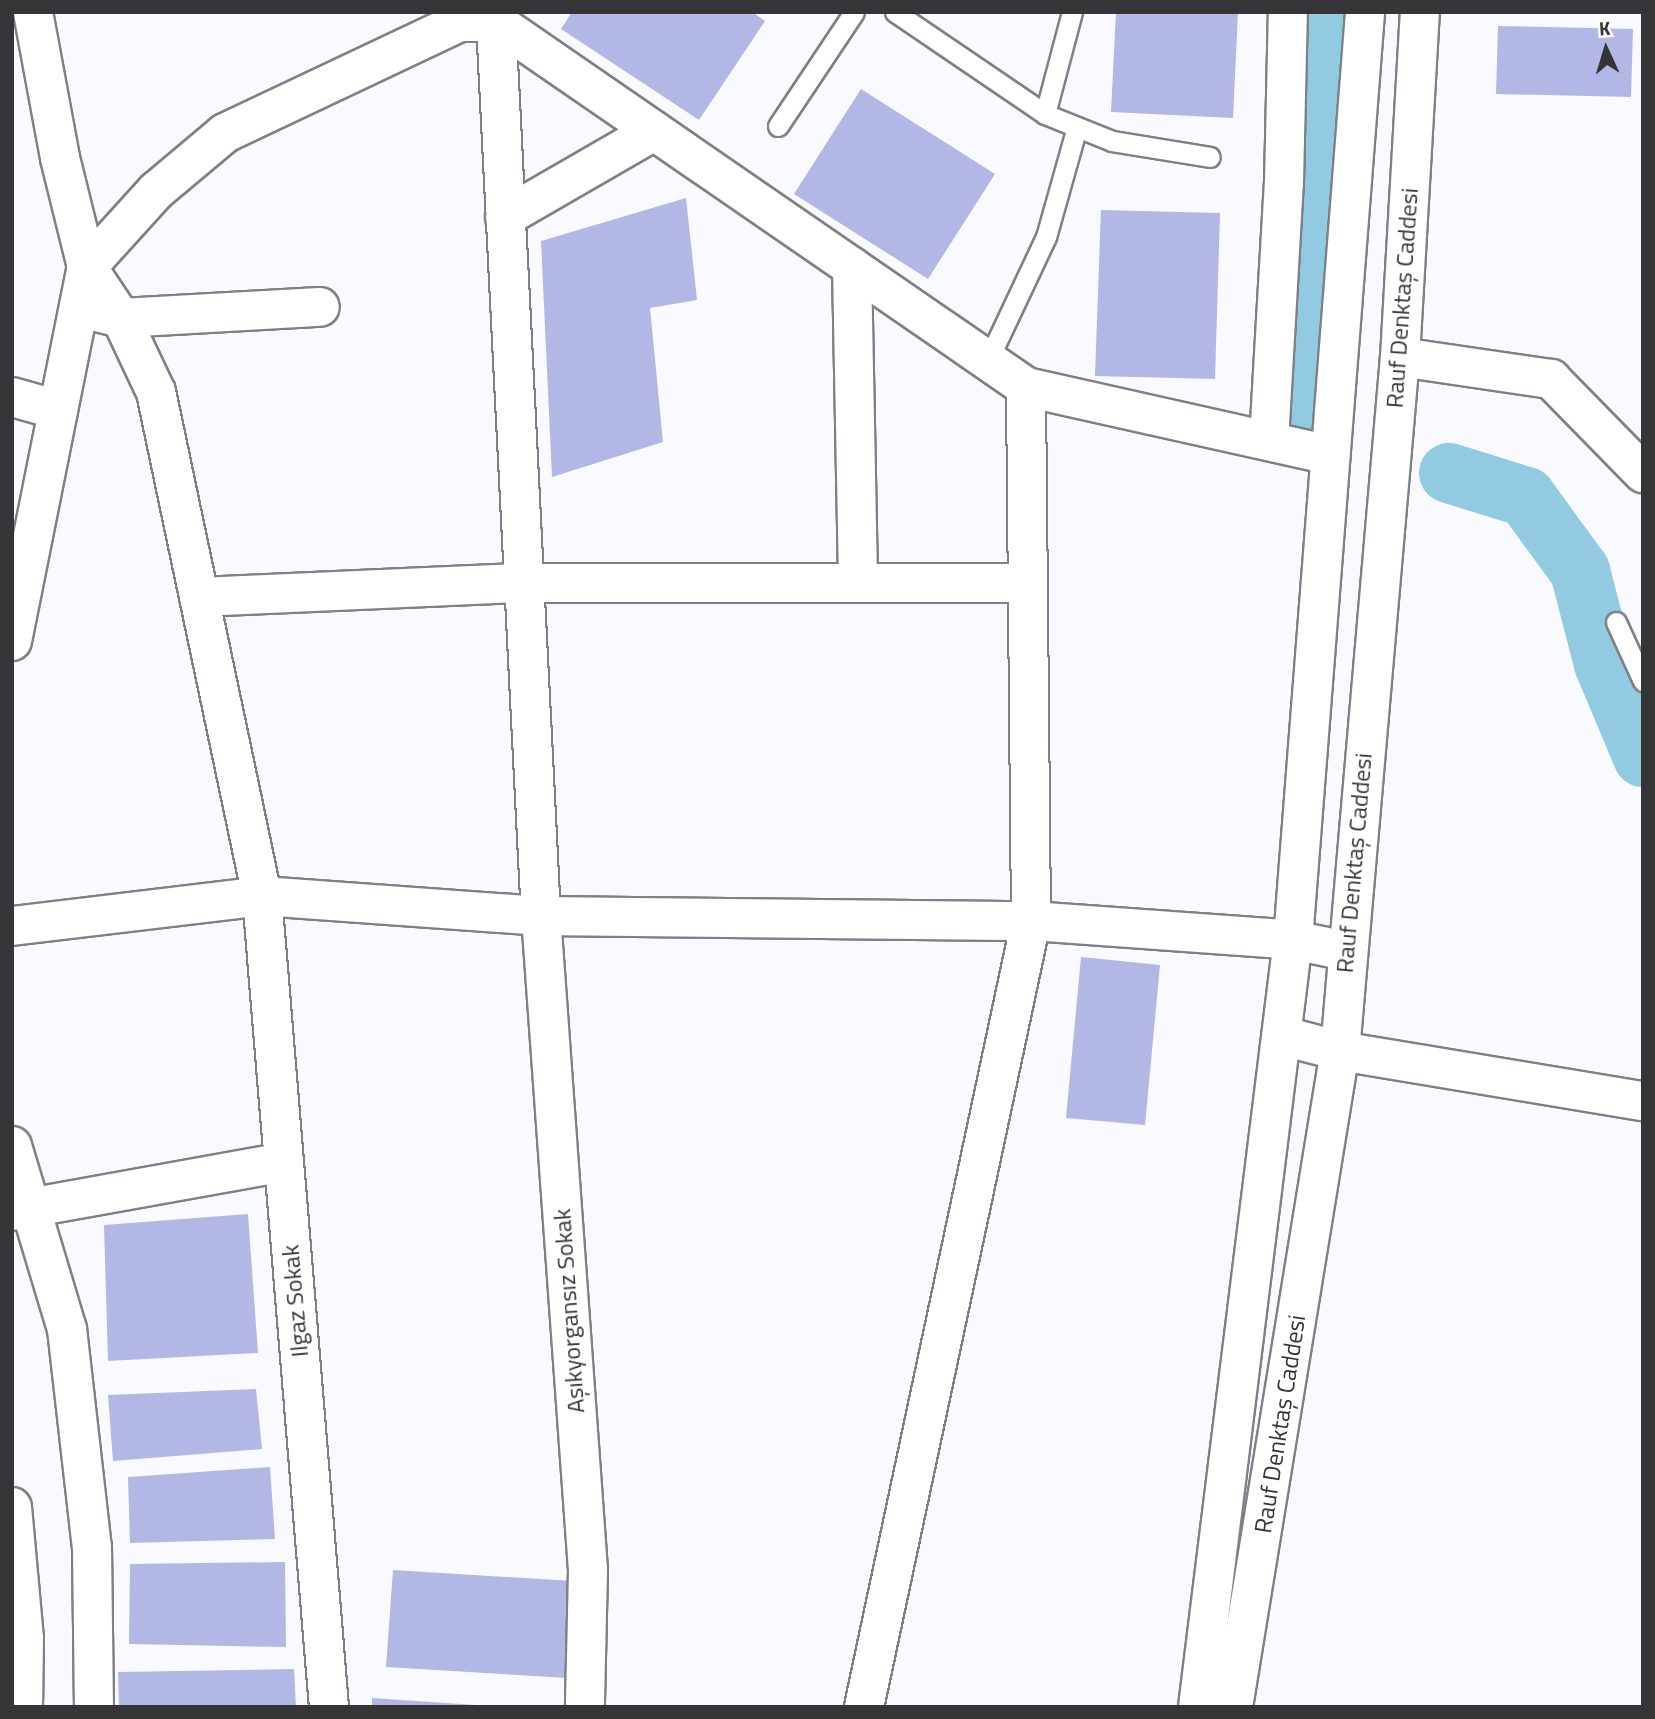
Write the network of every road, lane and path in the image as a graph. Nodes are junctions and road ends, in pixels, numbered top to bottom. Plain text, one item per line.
1 (33, 12) edge
2 (854, 12) edge
3 (1072, 12) edge
4 (1288, 12) edge
5 (1365, 12) edge
6 (1420, 12) edge
7 (899, 13) edge
8 (475, 19) edge
9 (408, 27) edge
10 (1045, 114) junction
11 (778, 126) dead end
12 (1077, 127) junction
13 (654, 131) junction
14 (1210, 157) dead end
15 (505, 217) junction
16 (87, 267) junction
17 (852, 267) junction
18 (320, 307) dead end
19 (78, 308) junction
20 (121, 318) junction
21 (1400, 357) junction
22 (988, 360) junction
23 (1026, 387) junction
24 (12, 397) edge
25 (58, 410) junction
26 (1269, 441) junction
27 (1331, 455) junction
28 (1643, 473) edge
29 (524, 583) junction
30 (858, 583) junction
31 (1028, 583) junction
32 (199, 597) junction
33 (1616, 622) dead end
34 (12, 641) edge
35 (1643, 681) edge
36 (262, 896) junction
37 (541, 916) junction
38 (1031, 921) junction
39 (12, 926) edge
40 (1293, 940) junction
41 (1346, 951) junction
42 (1283, 1037) junction
43 (1340, 1051) junction
44 (1643, 1101) edge
45 (12, 1146) edge
46 (284, 1162) junction
47 (22, 1209) edge
48 (12, 1507) edge
49 (23, 1707) edge
50 (94, 1707) edge
51 (329, 1707) edge
52 (585, 1707) edge
53 (864, 1707) edge
54 (1198, 1707) edge
55 (1233, 1707) edge

1 - 16 street
2 - 11 lane
3 - 10 lane
4 - 26 street
5 - 27 street, Rauf Denktaş Caddesi
6 - 21 street, Rauf Denktaş Caddesi
7 - 10 lane
8 - 9 street
8 - 13 street
8 - 15 street, Aşıkyorgansız Sokak
9 - 16 street
10 - 12 lane
12 - 14 lane
12 - 22 lane
13 - 15 street
13 - 17 street
15 - 29 street, Aşıkyorgansız Sokak
16 - 19 street
16 - 20 street, Ilgaz Sokak
17 - 22 street
17 - 30 street
18 - 20 street
19 - 20 street
19 - 25 street
20 - 32 street, Ilgaz Sokak
21 - 28 street
21 - 41 street, Rauf Denktaş Caddesi
22 - 23 street
23 - 26 street
23 - 31 street
24 - 25 street
25 - 34 street
26 - 27 street
27 - 40 street, Rauf Denktaş Caddesi
29 - 30 street
29 - 32 street
29 - 37 street, Aşıkyorgansız Sokak
30 - 31 street
31 - 38 street
32 - 36 street, Ilgaz Sokak
33 - 35 lane
36 - 37 street
36 - 39 street
36 - 46 street, Ilgaz Sokak
37 - 38 street
37 - 52 street, Aşıkyorgansız Sokak
38 - 40 street
38 - 53 street
40 - 41 street
40 - 42 street, Rauf Denktaş Caddesi
41 - 43 street, Rauf Denktaş Caddesi
42 - 43 street
42 - 54 street, Rauf Denktaş Caddesi
43 - 44 street
43 - 55 street, Rauf Denktaş Caddesi
45 - 47 street
46 - 47 street
46 - 51 street, Ilgaz Sokak
47 - 50 street
48 - 49 street

